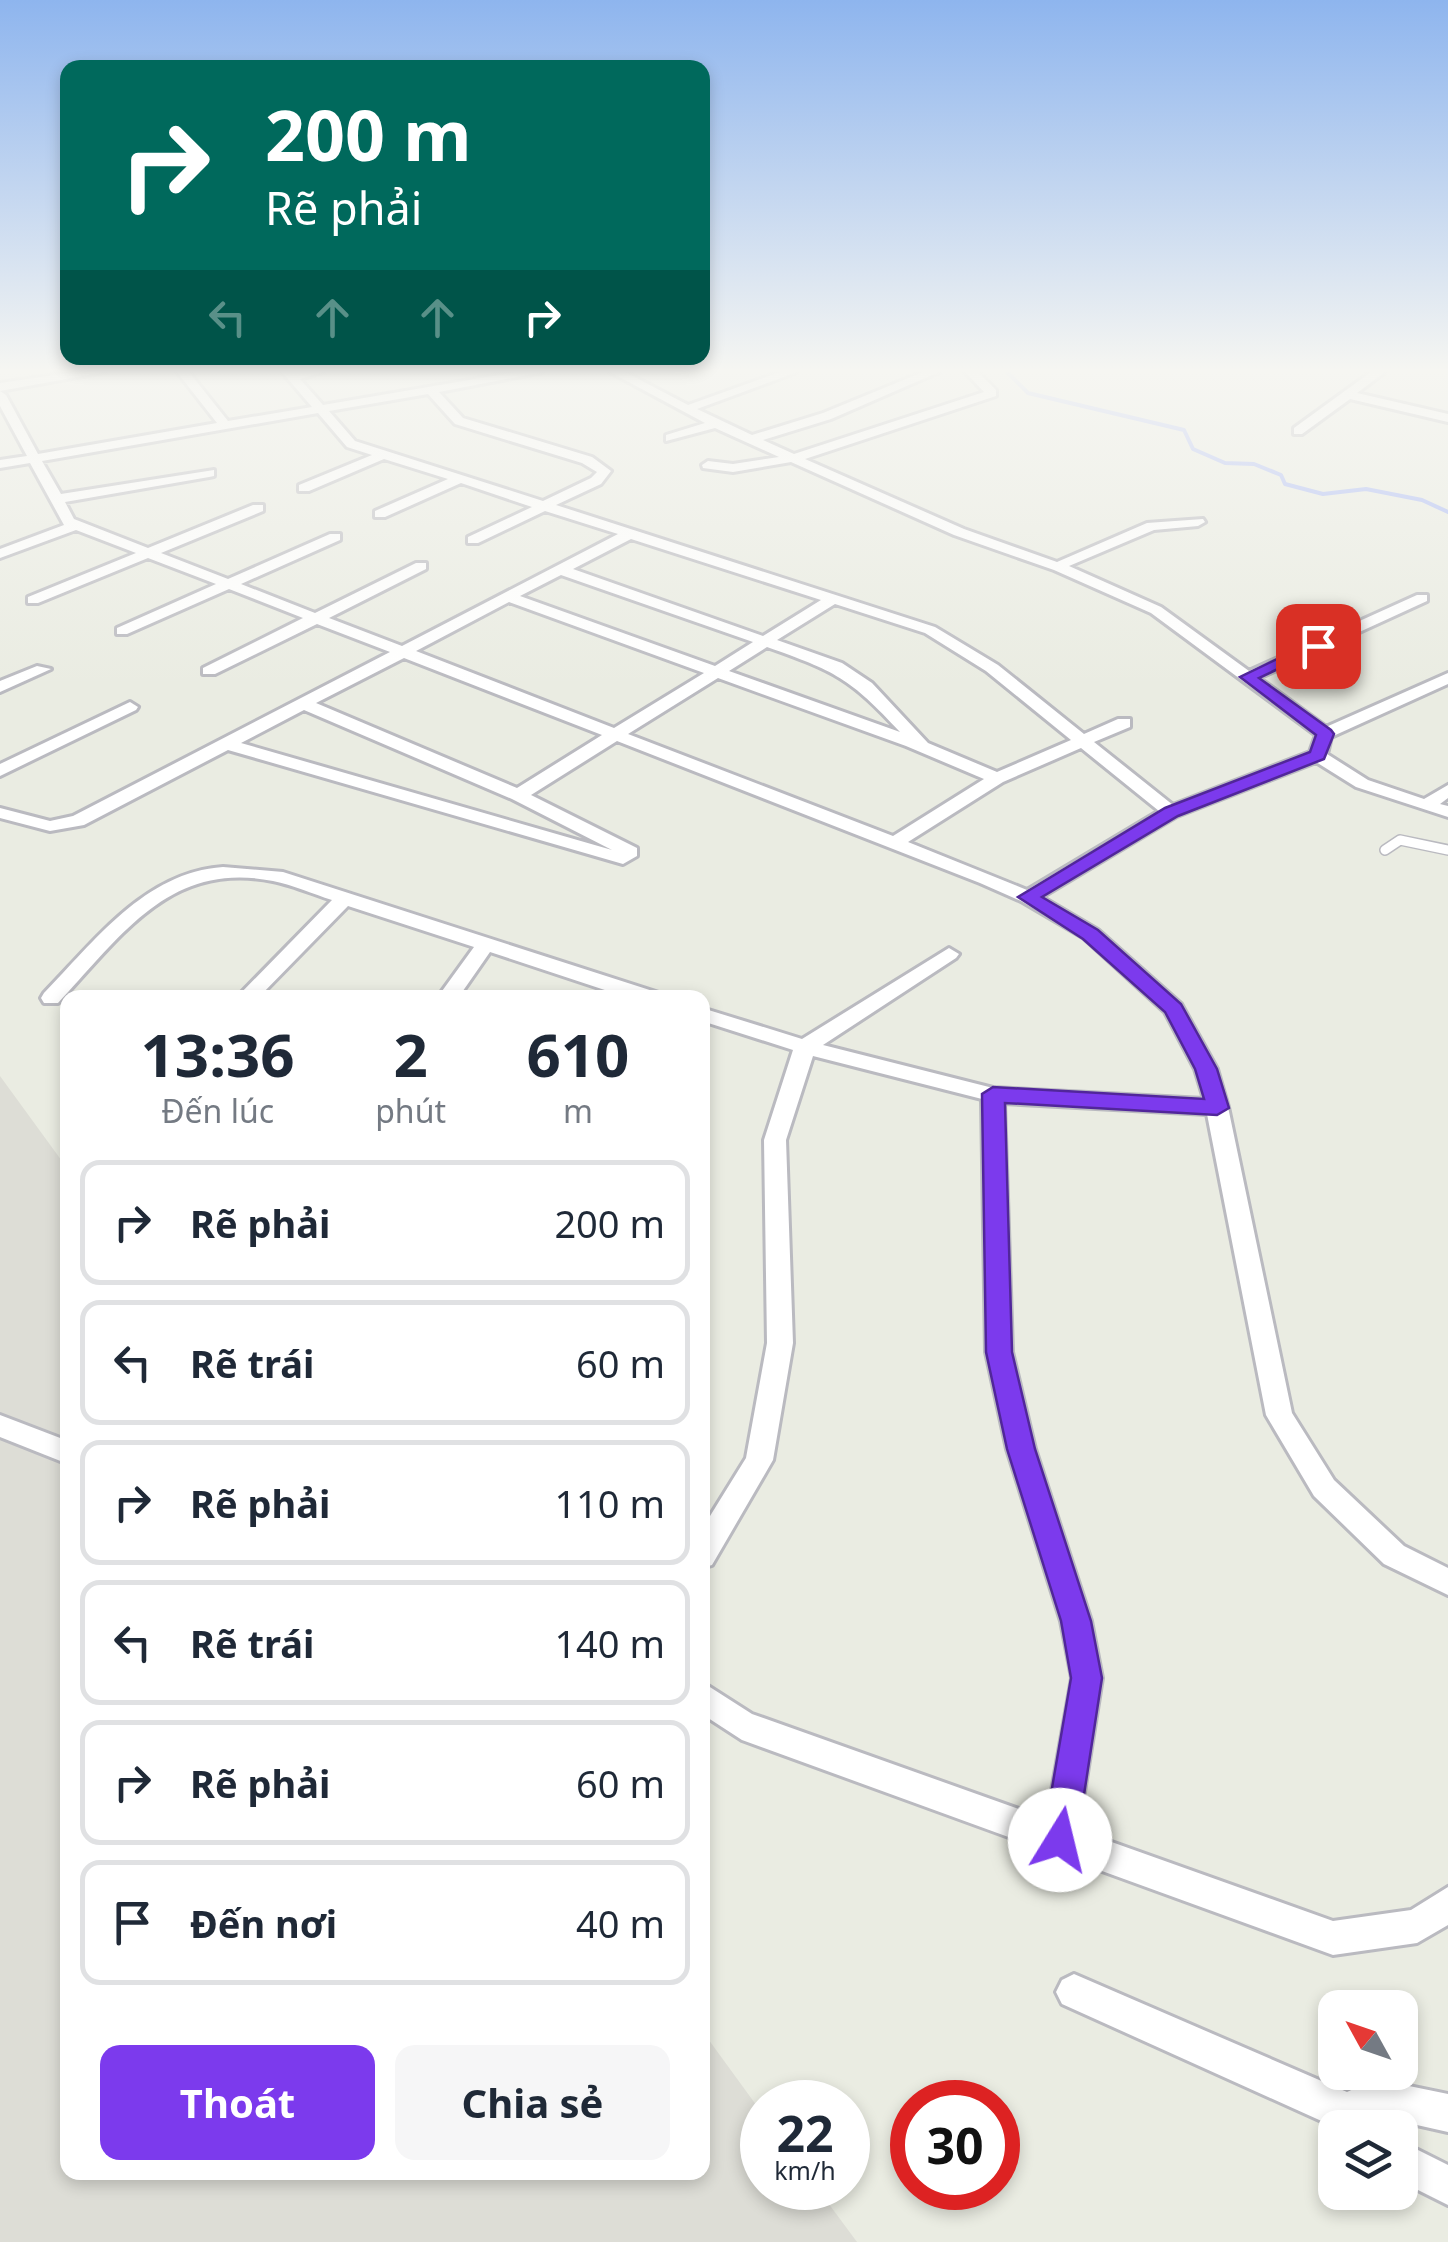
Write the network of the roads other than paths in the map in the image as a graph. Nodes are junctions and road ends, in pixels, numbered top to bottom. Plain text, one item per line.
1 (44, 477) edge
2 (188, 477) edge
3 (331, 477) edge
4 (458, 477) edge
5 (600, 477) edge
6 (836, 477) edge
7 (462, 478) junction
8 (304, 488) dead end
9 (56, 499) junction
10 (546, 505) junction
11 (258, 508) dead end
12 (380, 514) dead end
13 (1198, 522) dead end
14 (76, 524) junction
15 (633, 532) junction
16 (335, 537) dead end
17 (473, 540) dead end
18 (0, 554) edge
19 (150, 554) junction
20 (421, 566) dead end
21 (1059, 567) junction
22 (560, 570) junction
23 (228, 584) junction
24 (836, 596) junction
25 (508, 597) junction
26 (1422, 598) dead end
27 (33, 600) dead end
28 (317, 618) junction
29 (122, 631) dead end
30 (765, 641) junction
31 (403, 652) junction
32 (43, 668) dead end
33 (209, 671) dead end
34 (716, 672) junction
35 (1248, 677) junction
36 (1448, 678) edge
37 (0, 687) edge
38 (304, 704) junction
39 (130, 707) dead end
40 (1124, 723) dead end
41 (1325, 734) junction
42 (615, 735) junction
43 (1083, 742) junction
44 (227, 744) junction
45 (924, 747) junction
46 (1318, 755) junction
47 (0, 772) edge
48 (997, 778) junction
49 (1448, 790) edge
50 (518, 795) junction
51 (1427, 804) junction
52 (1172, 812) junction
53 (1448, 812) edge
54 (0, 813) edge
55 (894, 843) junction
56 (1385, 850) dead end
57 (1448, 850) edge
58 (1028, 897) junction
59 (344, 898) junction
60 (486, 944) junction
61 (949, 954) dead end
62 (254, 990) edge
63 (453, 990) edge
64 (629, 990) edge
65 (51, 998) dead end
66 (710, 1017) edge
67 (806, 1047) junction
68 (993, 1094) junction
69 (1217, 1108) junction
70 (0, 1426) edge
71 (60, 1450) edge
72 (710, 1543) edge
73 (1448, 1582) edge
74 (710, 1702) edge
75 (1060, 1840) junction
76 (1448, 1904) edge
77 (1074, 1992) dead end
78 (1334, 2110) edge
79 (1363, 2110) edge
80 (1448, 2113) edge
81 (1418, 2170) edge
82 (1448, 2186) edge

1 - 9 street
2 - 9 street
3 - 8 street
4 - 7 street
5 - 10 street
6 - 21 street
7 - 10 street
7 - 12 street
9 - 14 street
10 - 15 street
10 - 17 street
11 - 19 street
13 - 21 street
14 - 18 street
14 - 19 street
15 - 22 street
15 - 24 street
16 - 23 street
19 - 23 street
19 - 27 street
20 - 28 street
21 - 35 street
22 - 25 street
22 - 30 street
23 - 28 street
23 - 29 street
24 - 30 street
24 - 43 street
25 - 31 street
25 - 34 street
26 - 35 street
28 - 31 street
28 - 33 street
30 - 34 street
30 - 45 street
31 - 38 street
31 - 42 street
32 - 37 street
34 - 42 street
34 - 45 street
35 - 41 street
36 - 41 street
38 - 44 street
38 - 50 street
39 - 47 street
40 - 43 street
41 - 46 street
42 - 50 street
42 - 55 street
43 - 48 street
43 - 52 street
44 - 50 street
44 - 54 street
45 - 48 street
46 - 51 street
46 - 52 street
48 - 55 street
49 - 51 street
51 - 53 street
52 - 58 street
55 - 58 street
56 - 57 lane
58 - 69 street
59 - 60 street
59 - 62 street
59 - 65 street
60 - 63 street
60 - 64 street
61 - 67 street
66 - 67 street
67 - 68 street
67 - 72 street
68 - 69 street
68 - 75 street
69 - 73 street
70 - 71 street
74 - 75 street
75 - 76 street
77 - 78 street
79 - 80 street
81 - 82 street

